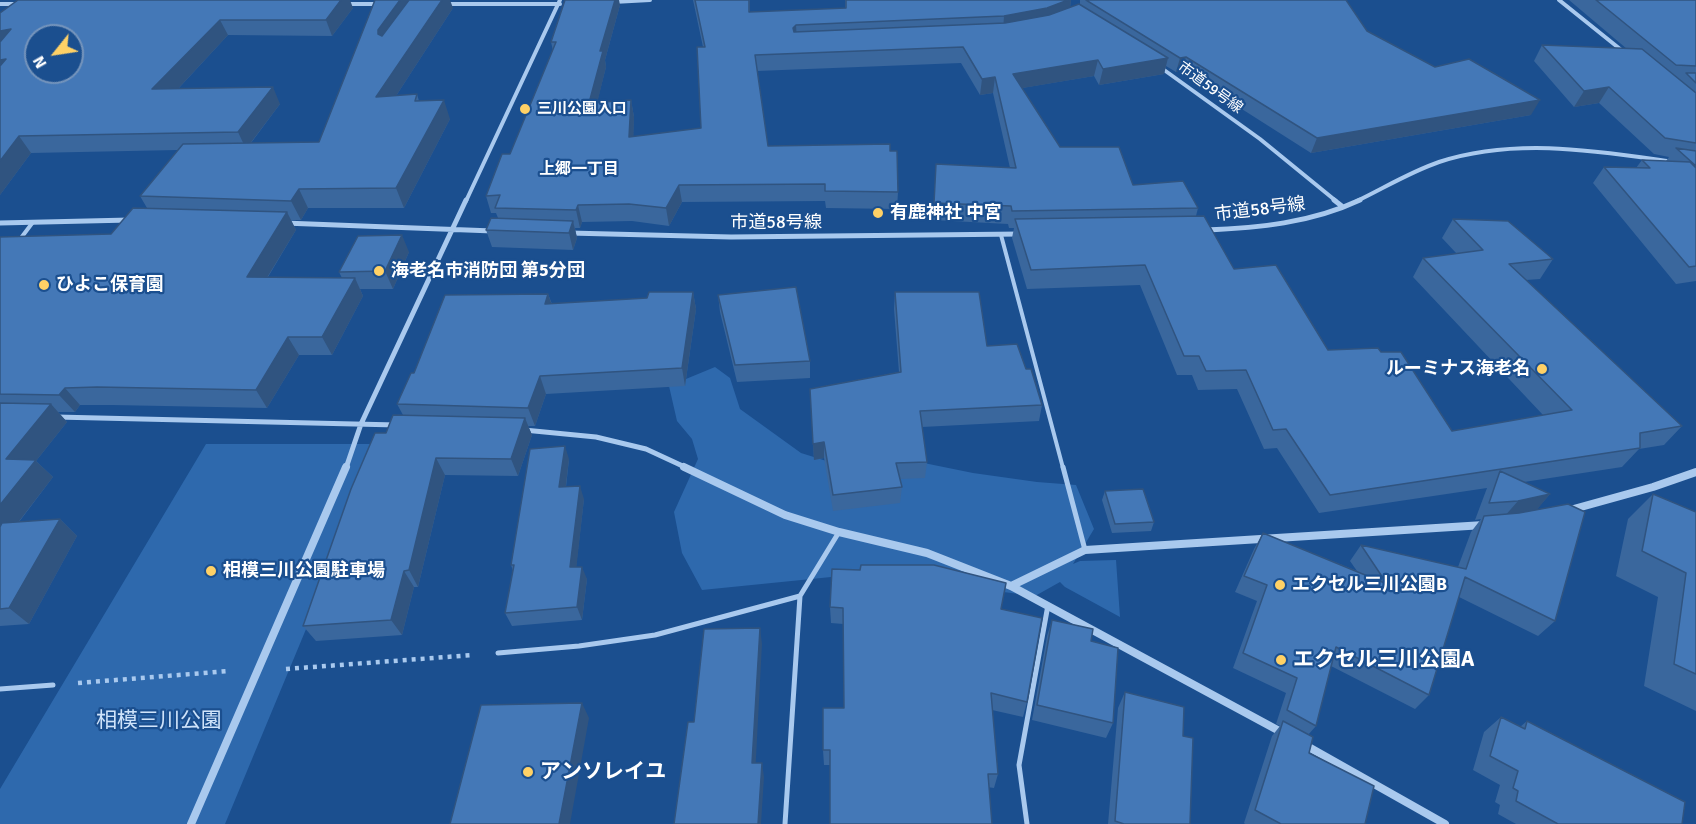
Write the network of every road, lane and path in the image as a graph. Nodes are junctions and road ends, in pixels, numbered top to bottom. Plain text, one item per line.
1 (650, 0) edge
2 (1559, 0) edge
3 (559, 2) edge
4 (603, 2) edge
5 (569, 3) edge
6 (0, 4) edge
7 (23, 4) edge
8 (338, 4) edge
9 (385, 4) edge
10 (444, 4) dead end
11 (1629, 57) edge
12 (1157, 66) edge
13 (1685, 164) edge
14 (1343, 207) junction
15 (142, 220) edge
16 (33, 222) junction
17 (0, 223) edge
18 (275, 223) edge
19 (452, 230) junction
20 (501, 231) edge
21 (1195, 231) edge
22 (558, 233) edge
23 (1024, 234) edge
24 (1001, 235) junction
25 (13, 248) edge
26 (47, 417) edge
27 (361, 424) junction
28 (406, 426) edge
29 (515, 429) edge
30 (1696, 472) edge
31 (1561, 512) edge
32 (1492, 525) edge
33 (839, 532) junction
34 (1084, 550) junction
35 (1011, 585) junction
36 (800, 596) junction
37 (1048, 605) junction
38 (498, 653) joint
39 (286, 669) dead end
40 (239, 670) dead end
41 (53, 685) joint
42 (0, 689) edge
43 (1288, 736) edge
44 (1299, 742) edge
45 (191, 824) edge
46 (785, 824) edge
47 (1027, 824) edge
48 (1445, 824) edge

1 - 4 street
2 - 11 street
3 - 5 street
3 - 10 street
3 - 19 street
6 - 7 street
8 - 9 street
12 - 14 street, 市道59号線
13 - 14 street, 市道58号線
14 - 21 street, 市道58号線
15 - 16 street
16 - 17 street
16 - 25 lane
18 - 19 street
19 - 20 street
19 - 27 street
22 - 24 street, 市道58号線
23 - 24 street, 市道58号線
24 - 34 lane
26 - 27 street
27 - 28 street
27 - 45 street
29 - 33 street
30 - 31 street
32 - 34 street
33 - 35 street
33 - 36 lane
34 - 35 street
35 - 37 street
36 - 38 lane
36 - 46 lane
37 - 43 street
37 - 47 lane
38 - 39 path
40 - 41 path
41 - 42 lane
44 - 48 street

